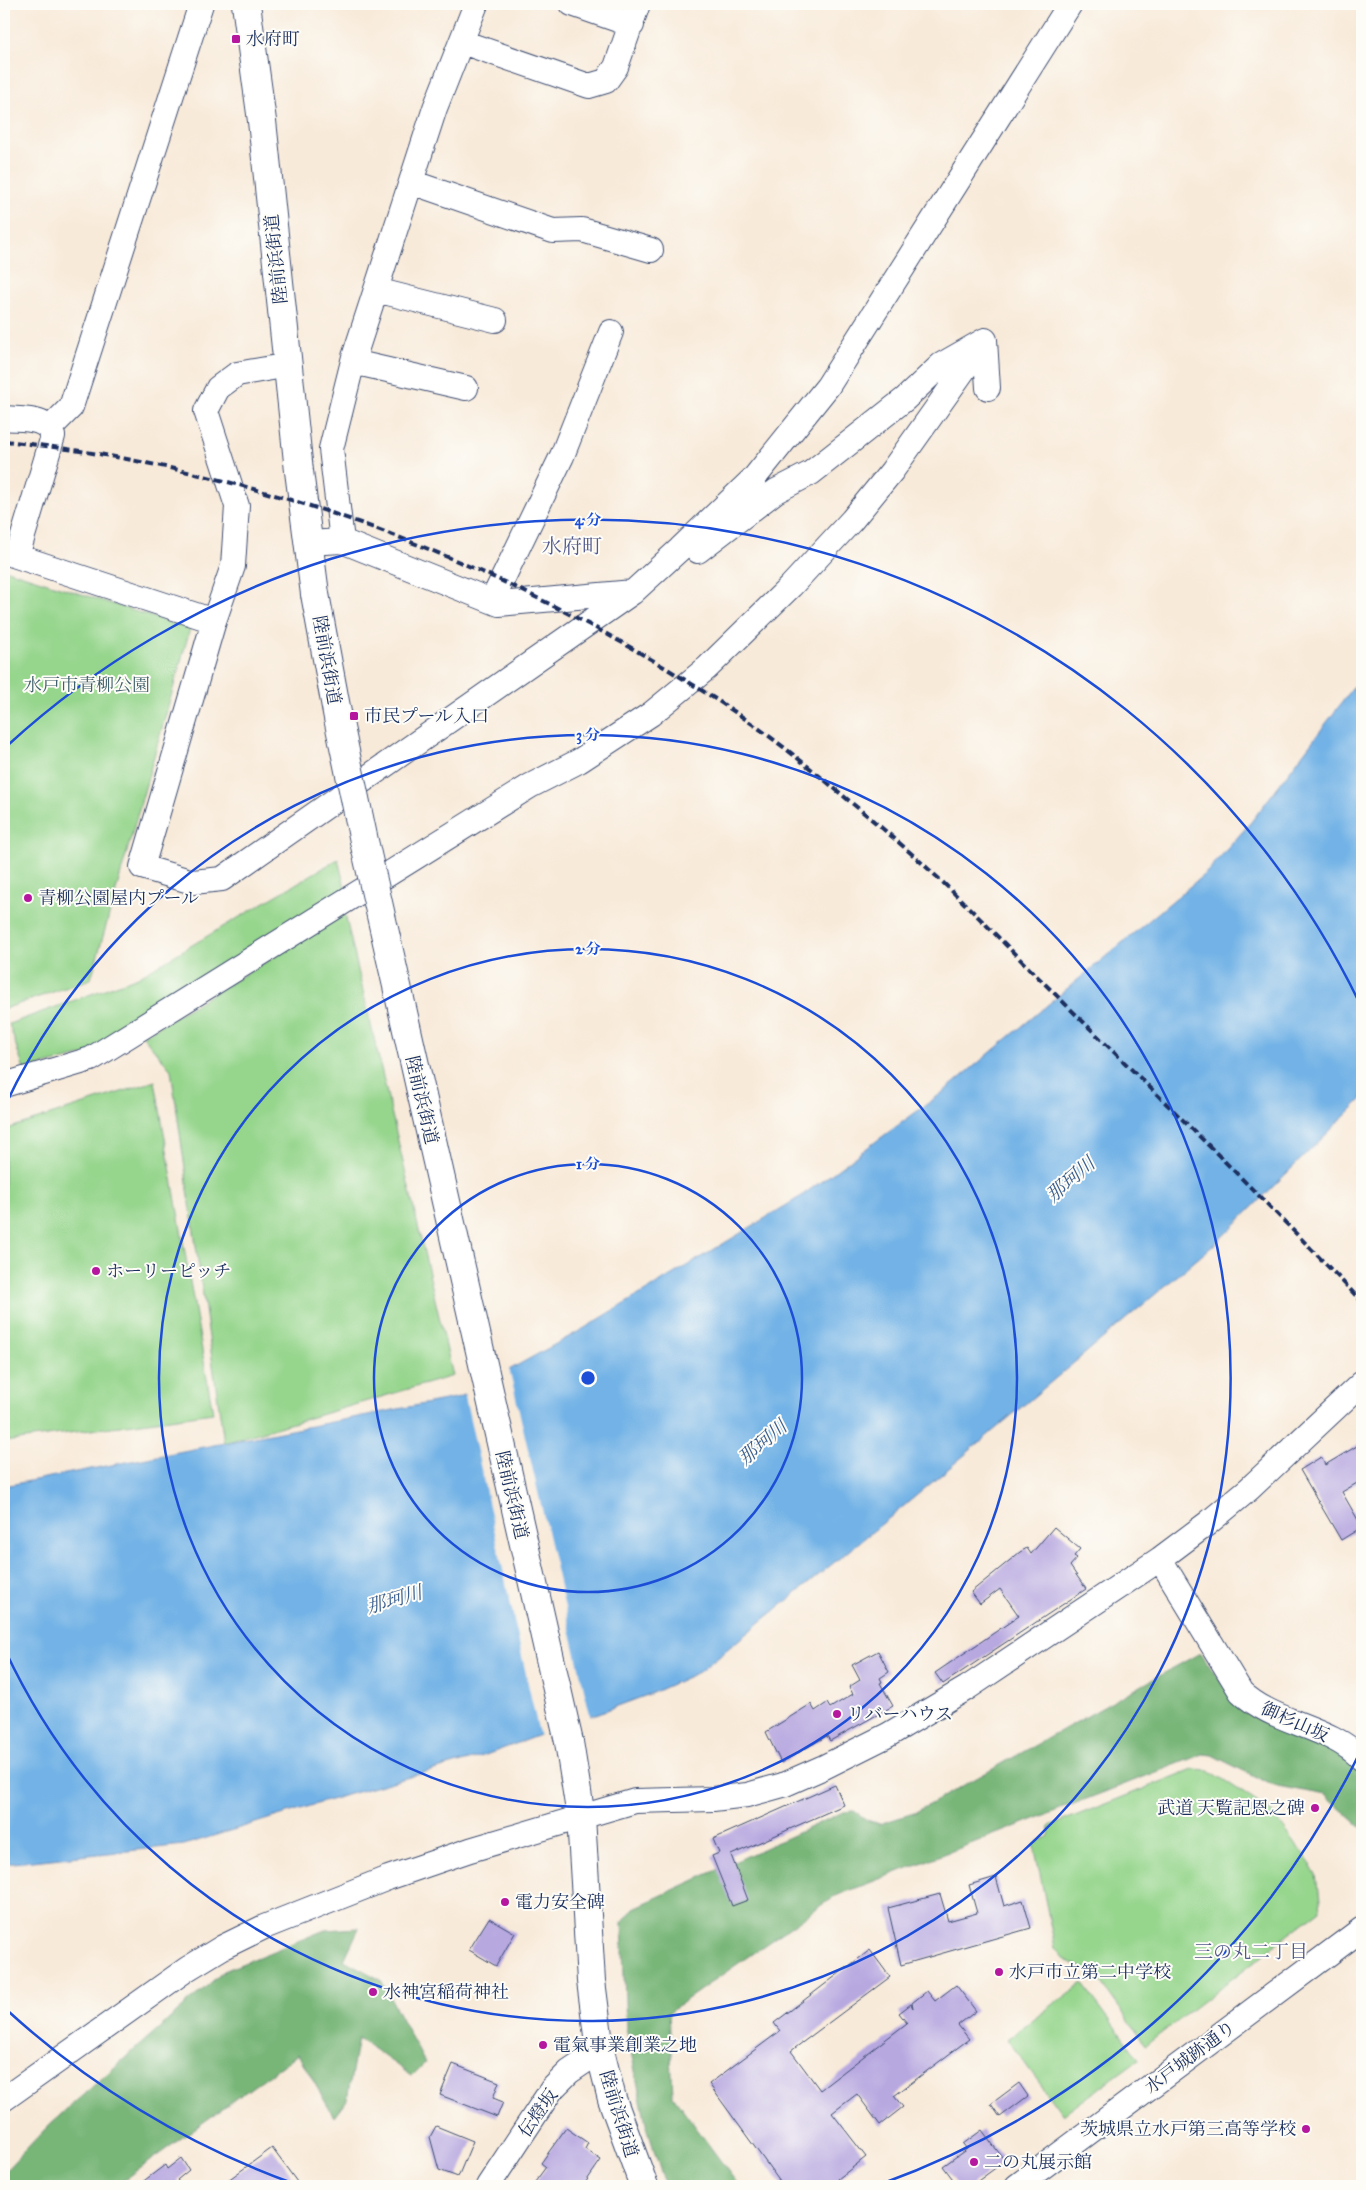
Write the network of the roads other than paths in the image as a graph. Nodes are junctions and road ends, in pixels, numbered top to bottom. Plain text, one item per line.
1 (201, 4) edge
2 (246, 4) edge
3 (476, 4) edge
4 (572, 4) edge
5 (1070, 4) edge
6 (635, 14) edge
7 (462, 42) junction
8 (411, 182) junction
9 (651, 250) dead end
10 (376, 290) junction
11 (496, 320) dead end
12 (611, 332) dead end
13 (984, 340) junction
14 (353, 362) junction
15 (289, 365) junction
16 (466, 388) dead end
17 (988, 388) dead end
18 (4, 418) edge
19 (50, 428) junction
20 (342, 541) junction
21 (308, 543) junction
22 (680, 549) junction
23 (11, 554) edge
24 (633, 592) junction
25 (492, 601) junction
26 (214, 621) junction
27 (4, 1084) edge
28 (1362, 1383) edge
29 (1160, 1559) junction
30 (1362, 1759) edge
31 (581, 1817) junction
32 (1362, 1929) edge
33 (600, 2052) junction
34 (4, 2099) edge
35 (488, 2186) edge
36 (644, 2186) edge
37 (1017, 2186) edge

1 - 19 street
2 - 15 main road, 陸前浜街道
3 - 7 street
4 - 6 street
5 - 22 street
6 - 7 street
7 - 8 street
8 - 9 street
8 - 10 street
10 - 11 street
10 - 14 street
12 - 25 street
13 - 17 street
13 - 22 street
13 - 27 street
14 - 16 street
14 - 20 street
15 - 21 main road, 陸前浜街道
15 - 26 street
18 - 19 street
19 - 23 street
20 - 21 street
20 - 25 street
21 - 31 main road, 陸前浜街道, bridge
22 - 24 street
23 - 26 street
24 - 25 street
24 - 26 street
28 - 29 street
29 - 30 street, 御杉山坂
29 - 31 street
31 - 33 main road, 陸前浜街道
31 - 34 street
32 - 37 street, 水戸城跡通り
33 - 35 street, 伝燈坂
33 - 36 main road, 陸前浜街道

